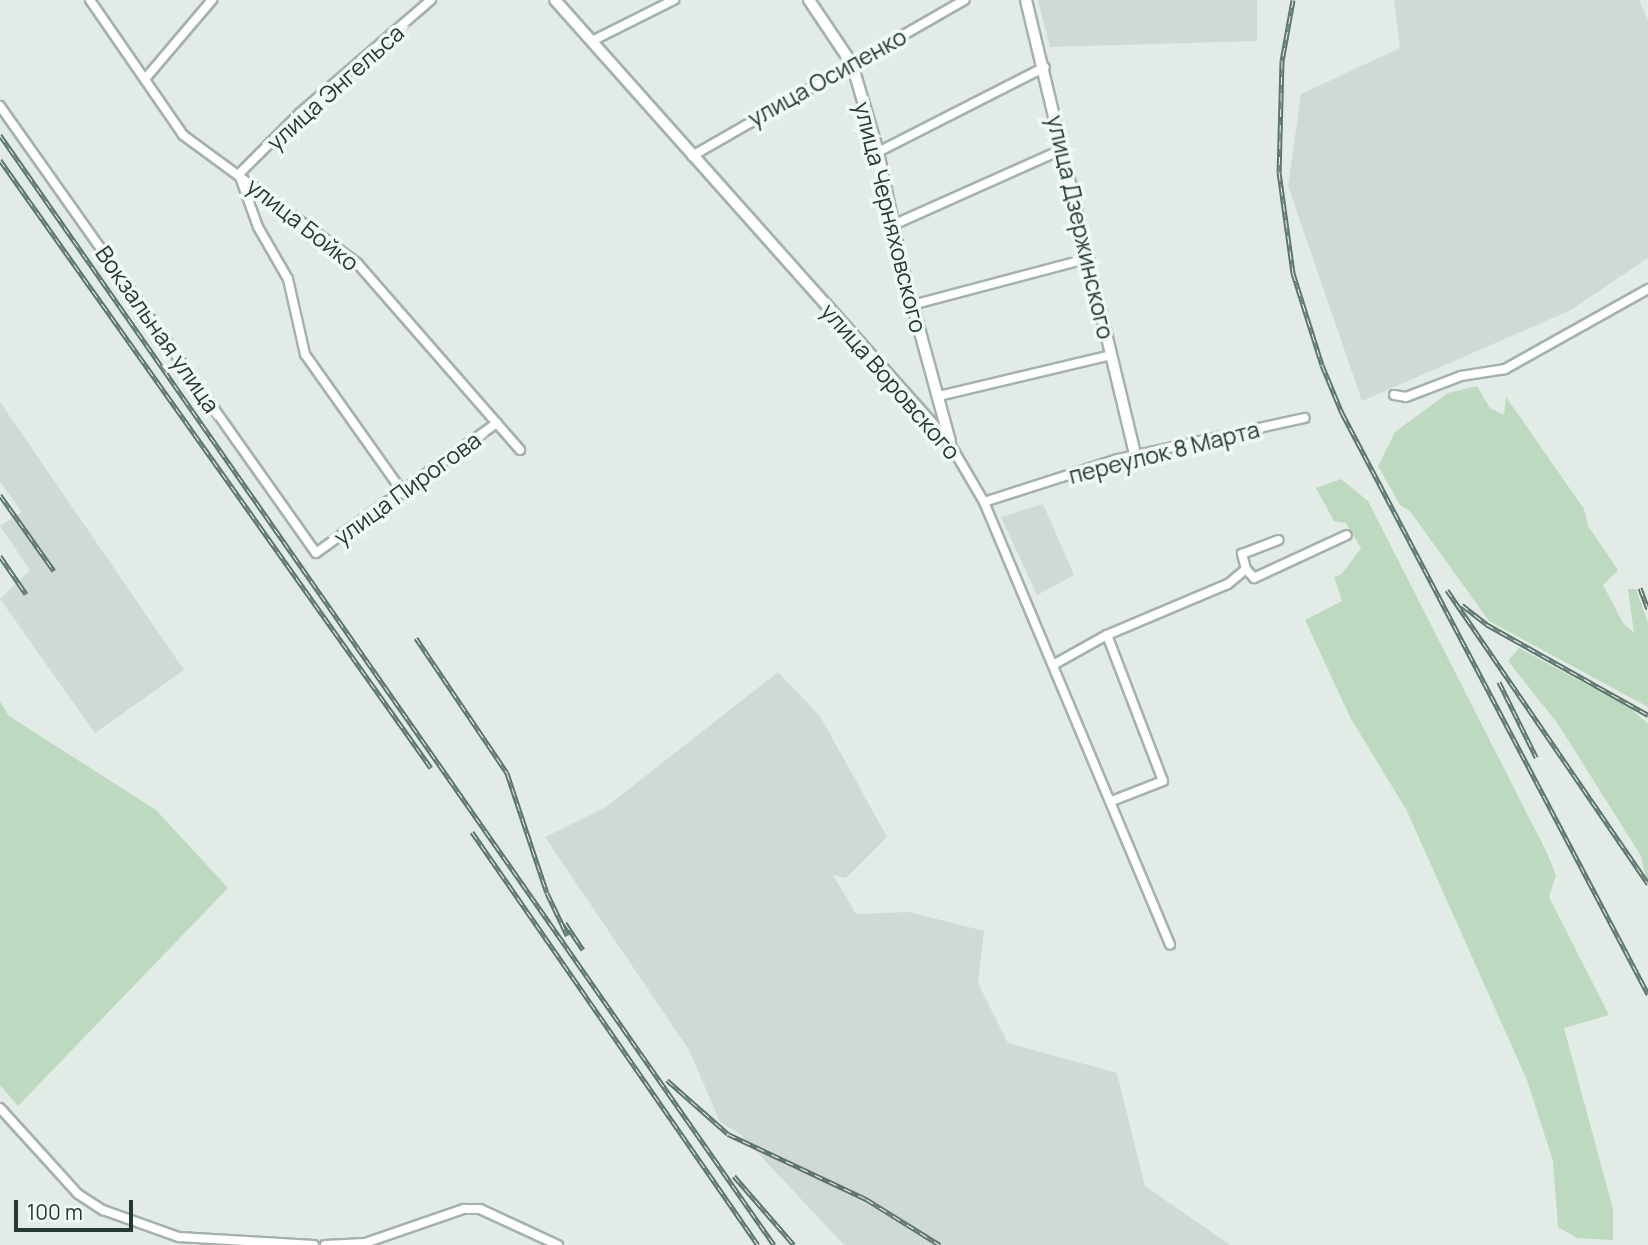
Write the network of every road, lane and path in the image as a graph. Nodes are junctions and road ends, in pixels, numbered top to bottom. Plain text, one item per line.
1 (90, 0) edge
2 (212, 0) edge
3 (431, 0) edge
4 (555, 0) edge
5 (674, 0) edge
6 (809, 0) edge
7 (964, 0) edge
8 (1026, 0) edge
9 (592, 41) junction
10 (852, 64) junction
11 (1045, 67) junction
12 (145, 79) junction
13 (0, 106) edge
14 (1063, 149) junction
15 (878, 152) junction
16 (692, 156) junction
17 (239, 174) junction
18 (893, 225) junction
19 (1090, 258) junction
20 (1648, 289) edge
21 (912, 304) junction
22 (1111, 355) junction
23 (1394, 395) dead end
24 (939, 396) junction
25 (1306, 418) dead end
26 (497, 423) junction
27 (950, 444) junction
28 (520, 450) dead end
29 (1135, 455) junction
30 (404, 494) junction
31 (984, 502) junction
32 (1347, 535) dead end
33 (1278, 540) dead end
34 (316, 553) joint
35 (1246, 569) junction
36 (1107, 635) junction
37 (1053, 665) junction
38 (1112, 801) junction
39 (1170, 945) dead end
40 (0, 1108) edge
41 (314, 1245) edge
42 (325, 1245) edge
43 (558, 1245) edge

1 - 12 street, улица Бойко
2 - 12 street
3 - 17 street, улица Энгельса
4 - 9 street, улица Воровского
5 - 9 street
6 - 10 street, улица Черняховского
7 - 10 street, улица Осипенко
8 - 11 street, улица Дзержинского
9 - 16 street, улица Воровского
10 - 15 street, улица Черняховского
10 - 16 street, улица Осипенко
11 - 14 street, улица Дзержинского
11 - 15 street
12 - 17 street, улица Бойко
13 - 34 street, Вокзальная улица
14 - 18 street
14 - 19 street, улица Дзержинского
15 - 18 street, улица Черняховского
16 - 27 street, улица Воровского
17 - 26 street, улица Бойко
17 - 30 street
18 - 21 street, улица Черняховского
19 - 21 street
19 - 22 street, улица Дзержинского
20 - 23 street
21 - 24 street, улица Черняховского
22 - 24 street
22 - 29 street, улица Дзержинского
24 - 27 street, улица Черняховского
25 - 29 street, переулок 8 Марта
26 - 28 street, улица Бойко
26 - 30 street, улица Пирогова
27 - 31 street, улица Воровского
29 - 31 street, переулок 8 Марта
30 - 34 street, улица Пирогова
31 - 37 street, улица Воровского
32 - 35 street
33 - 35 street
35 - 36 street
36 - 37 street
36 - 38 street
37 - 38 street, улица Воровского
38 - 39 street, улица Воровского
40 - 41 street
42 - 43 street

